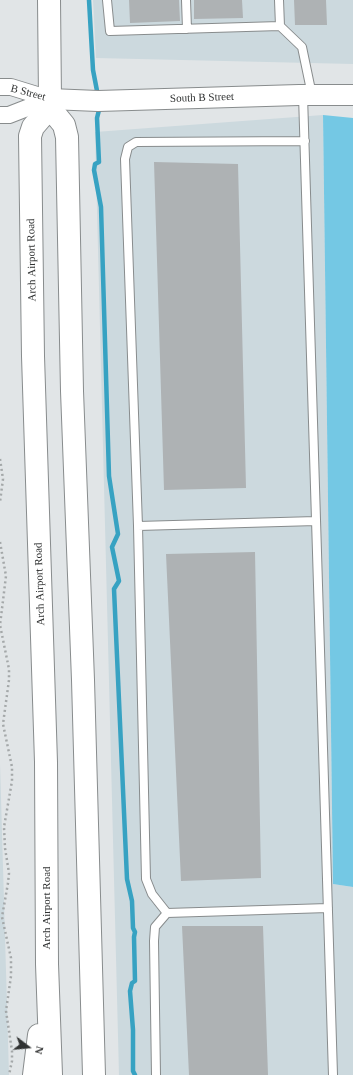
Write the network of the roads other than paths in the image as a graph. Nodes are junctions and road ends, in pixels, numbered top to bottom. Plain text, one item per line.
1 (49, 0) edge
2 (107, 0) edge
3 (186, 0) edge
4 (279, 0) edge
5 (280, 26) junction
6 (187, 29) junction
7 (0, 87) edge
8 (307, 95) junction
9 (353, 95) edge
10 (50, 99) junction
11 (0, 115) edge
12 (305, 141) junction
13 (316, 521) junction
14 (138, 526) junction
15 (328, 908) junction
16 (167, 913) junction
17 (47, 964) junction
18 (34, 1075) edge
19 (51, 1075) edge
20 (94, 1075) edge
21 (156, 1075) edge
22 (333, 1075) edge

1 - 10 main road, Arch Airport Road
2 - 6 lane
3 - 6 lane
4 - 5 lane
5 - 6 lane
5 - 8 lane
7 - 10 street, B Street
8 - 9 street, South B Street
8 - 10 street, South B Street
8 - 12 lane
10 - 11 street, B Street
10 - 17 main road, Arch Airport Road
10 - 20 main road, Arch Airport Road
12 - 13 lane
12 - 14 lane
13 - 14 lane
13 - 15 lane
14 - 16 lane
15 - 16 lane
15 - 22 lane
16 - 21 lane
17 - 18 main road
17 - 19 main road, Arch Airport Road

